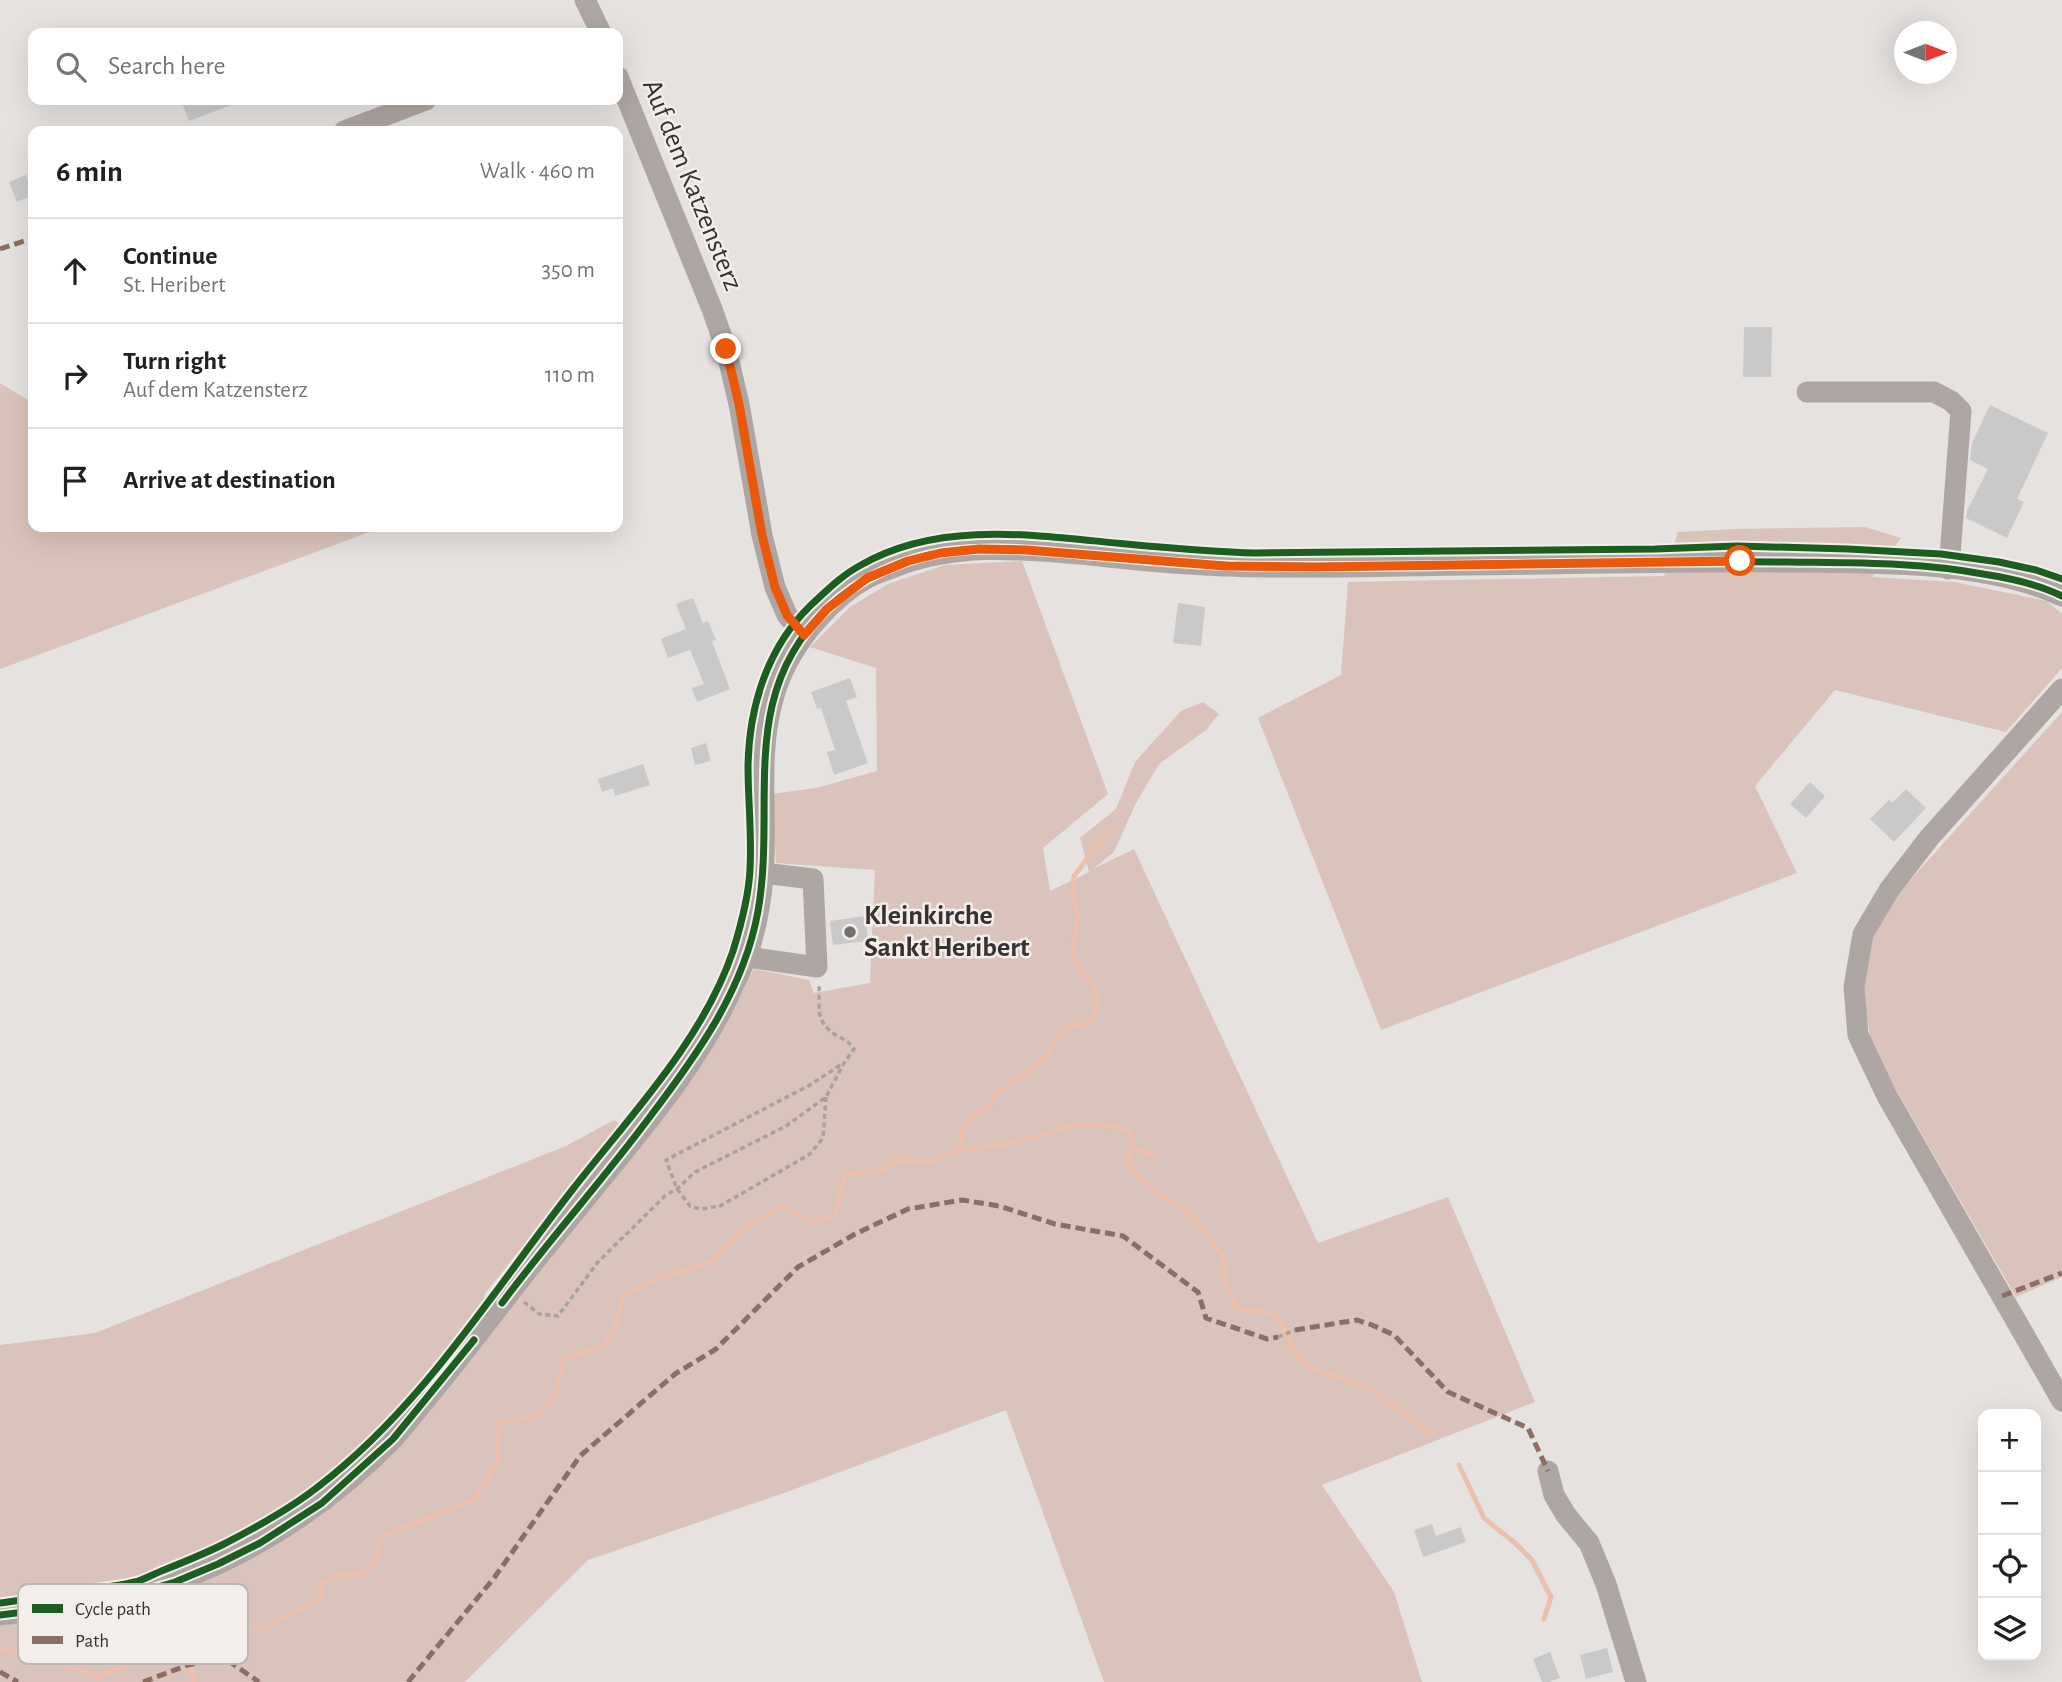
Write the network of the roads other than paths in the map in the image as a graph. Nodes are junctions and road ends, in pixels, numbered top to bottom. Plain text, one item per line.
1 (585, 0) edge
2 (599, 28) edge
3 (623, 89) edge
4 (413, 105) edge
5 (357, 126) edge
6 (1807, 392) dead end
7 (1948, 569) junction
8 (2062, 596) edge
9 (804, 635) junction
10 (2062, 689) edge
11 (763, 873) junction
12 (747, 957) junction
13 (2062, 1401) edge
14 (1548, 1471) dead end
15 (168, 1584) edge
16 (18, 1613) edge
17 (0, 1615) edge
18 (1636, 1682) edge

1 - 2 street
3 - 9 street, Auf dem Katzensterz
4 - 5 street
6 - 7 street
7 - 8 street
7 - 9 street
9 - 11 street
10 - 13 street
11 - 12 street
11 - 12 street
12 - 15 street
14 - 18 street
16 - 17 street

